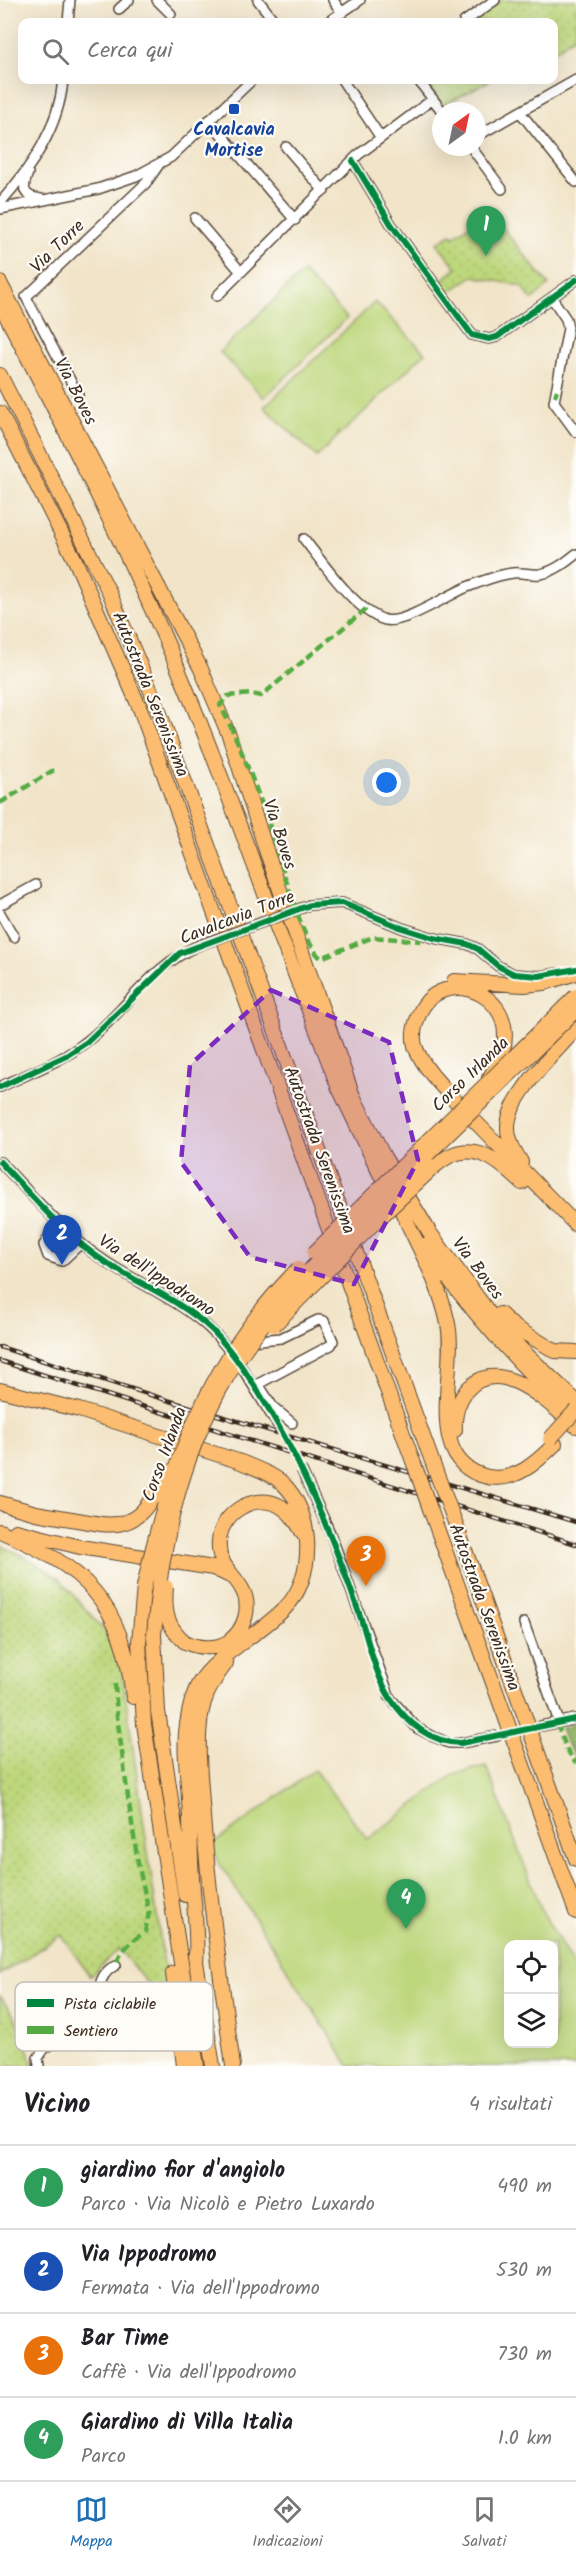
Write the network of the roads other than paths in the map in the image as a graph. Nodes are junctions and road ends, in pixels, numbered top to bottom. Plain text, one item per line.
1 (70, 0) edge
2 (129, 0) edge
3 (157, 0) edge
4 (258, 0) edge
5 (333, 0) edge
6 (360, 0) edge
7 (495, 0) edge
8 (119, 9) dead end
9 (342, 13) junction
10 (171, 14) dead end
11 (68, 18) edge
12 (272, 18) edge
13 (334, 18) edge
14 (470, 18) edge
15 (576, 80) edge
16 (62, 84) edge
17 (248, 84) edge
18 (345, 84) edge
19 (421, 84) edge
20 (433, 99) junction
21 (435, 102) edge
22 (520, 112) junction
23 (209, 120) junction
24 (486, 131) edge
25 (381, 138) junction
26 (286, 147) dead end
27 (478, 156) edge
28 (353, 161) junction
29 (160, 163) junction
30 (30, 167) junction
31 (576, 182) edge
32 (502, 189) dead end
33 (324, 191) junction
34 (43, 199) junction
35 (0, 203) edge
36 (0, 209) edge
37 (195, 218) dead end
38 (295, 220) junction
39 (241, 272) junction
40 (576, 280) edge
41 (0, 284) edge
42 (218, 296) dead end
43 (552, 298) junction
44 (0, 304) edge
45 (0, 375) edge
46 (78, 395) dead end
47 (0, 413) edge
48 (576, 432) edge
49 (304, 539) dead end
50 (576, 554) edge
51 (36, 885) dead end
52 (0, 905) edge
53 (0, 913) edge
54 (14, 938) dead end
55 (576, 971) edge
56 (432, 993) junction
57 (576, 996) edge
58 (576, 1010) edge
59 (576, 1029) edge
60 (0, 1087) edge
61 (482, 1087) junction
62 (0, 1162) edge
63 (380, 1174) dead end
64 (550, 1205) junction
65 (422, 1221) junction
66 (576, 1225) edge
67 (61, 1226) junction
68 (576, 1238) edge
69 (80, 1244) junction
70 (576, 1352) edge
71 (232, 1363) junction
72 (0, 1390) edge
73 (574, 1410) edge
74 (292, 1423) dead end
75 (277, 1424) tunnel mouth
76 (576, 1426) edge
77 (190, 1427) junction
78 (552, 1441) junction
79 (302, 1471) tunnel mouth
80 (0, 1503) edge
81 (176, 1503) junction
82 (0, 1526) edge
83 (0, 1531) edge
84 (306, 1539) junction
85 (231, 1576) junction
86 (524, 1623) dead end
87 (242, 1644) junction
88 (576, 1719) edge
89 (559, 1722) junction
90 (541, 1726) dead end
91 (497, 1736) dead end
92 (149, 1769) junction
93 (576, 1859) edge
94 (171, 1902) junction
95 (576, 1912) edge
96 (116, 1965) dead end
97 (196, 1965) junction
98 (101, 1982) edge
99 (175, 1982) edge
100 (184, 1982) edge
101 (199, 1982) edge
102 (43, 2051) edge
103 (182, 2051) edge
104 (195, 2051) edge
105 (210, 2051) edge
106 (39, 2066) edge
107 (184, 2066) edge
108 (197, 2066) edge
109 (213, 2066) edge
110 (233, 2066) edge

1 - 11 street
2 - 8 street
3 - 10 street
4 - 12 street
5 - 9 street
6 - 9 street
7 - 14 street
9 - 13 street
15 - 22 street
16 - 30 street
17 - 23 street
18 - 25 street
19 - 20 street
20 - 21 street
20 - 25 street
22 - 24 street
22 - 31 street
23 - 29 street
23 - 38 street
25 - 28 street
26 - 33 street
27 - 32 street
28 - 33 street
28 - 43 street
29 - 34 street
29 - 46 street, Via Torre
30 - 34 street
30 - 35 street
33 - 38 street
34 - 36 street
37 - 39 street
38 - 39 street
39 - 42 street
40 - 43 street
41 - 65 highway, Via Boves
43 - 48 street
44 - 63 highway, Via Boves
45 - 93 highway, Autostrada Serenissima, bridge
47 - 95 highway, Autostrada Serenissima, bridge
49 - 50 street
51 - 52 street
53 - 54 street
55 - 56 highway
55 - 60 street, Cavalcavia Torre, bridge
56 - 61 highway, bridge
56 - 64 highway
57 - 61 highway, Corso Irlanda, bridge
58 - 71 highway, Corso Irlanda, bridge
59 - 64 highway
61 - 77 highway, Corso Irlanda, bridge
62 - 67 street, Via dell'Ippodromo
64 - 66 highway
64 - 68 highway
64 - 71 highway, bridge
65 - 70 highway
65 - 73 highway, Via Boves
67 - 69 street, Via dell'Ippodromo
67 - 69 street, Via dell'Ippodromo
69 - 71 street, Via dell'Ippodromo
71 - 74 street
71 - 75 street, Via dell'Ippodromo
71 - 81 highway, Corso Irlanda, bridge
72 - 84 highway
73 - 78 highway
73 - 78 highway, Via Boves
76 - 78 highway
77 - 80 highway, bridge
77 - 92 highway, Corso Irlanda, bridge
79 - 91 street
81 - 85 highway, bridge
81 - 97 highway, Corso Irlanda, bridge
82 - 85 highway
83 - 92 highway
84 - 85 highway
84 - 87 highway
86 - 89 street
87 - 97 highway
87 - 110 highway
88 - 89 street
89 - 90 street
92 - 94 highway, Corso Irlanda
94 - 99 highway
94 - 100 highway, Corso Irlanda
96 - 98 street
97 - 101 highway, Corso Irlanda
102 - 106 street
103 - 107 highway
104 - 108 highway, Corso Irlanda
105 - 109 highway, Corso Irlanda

